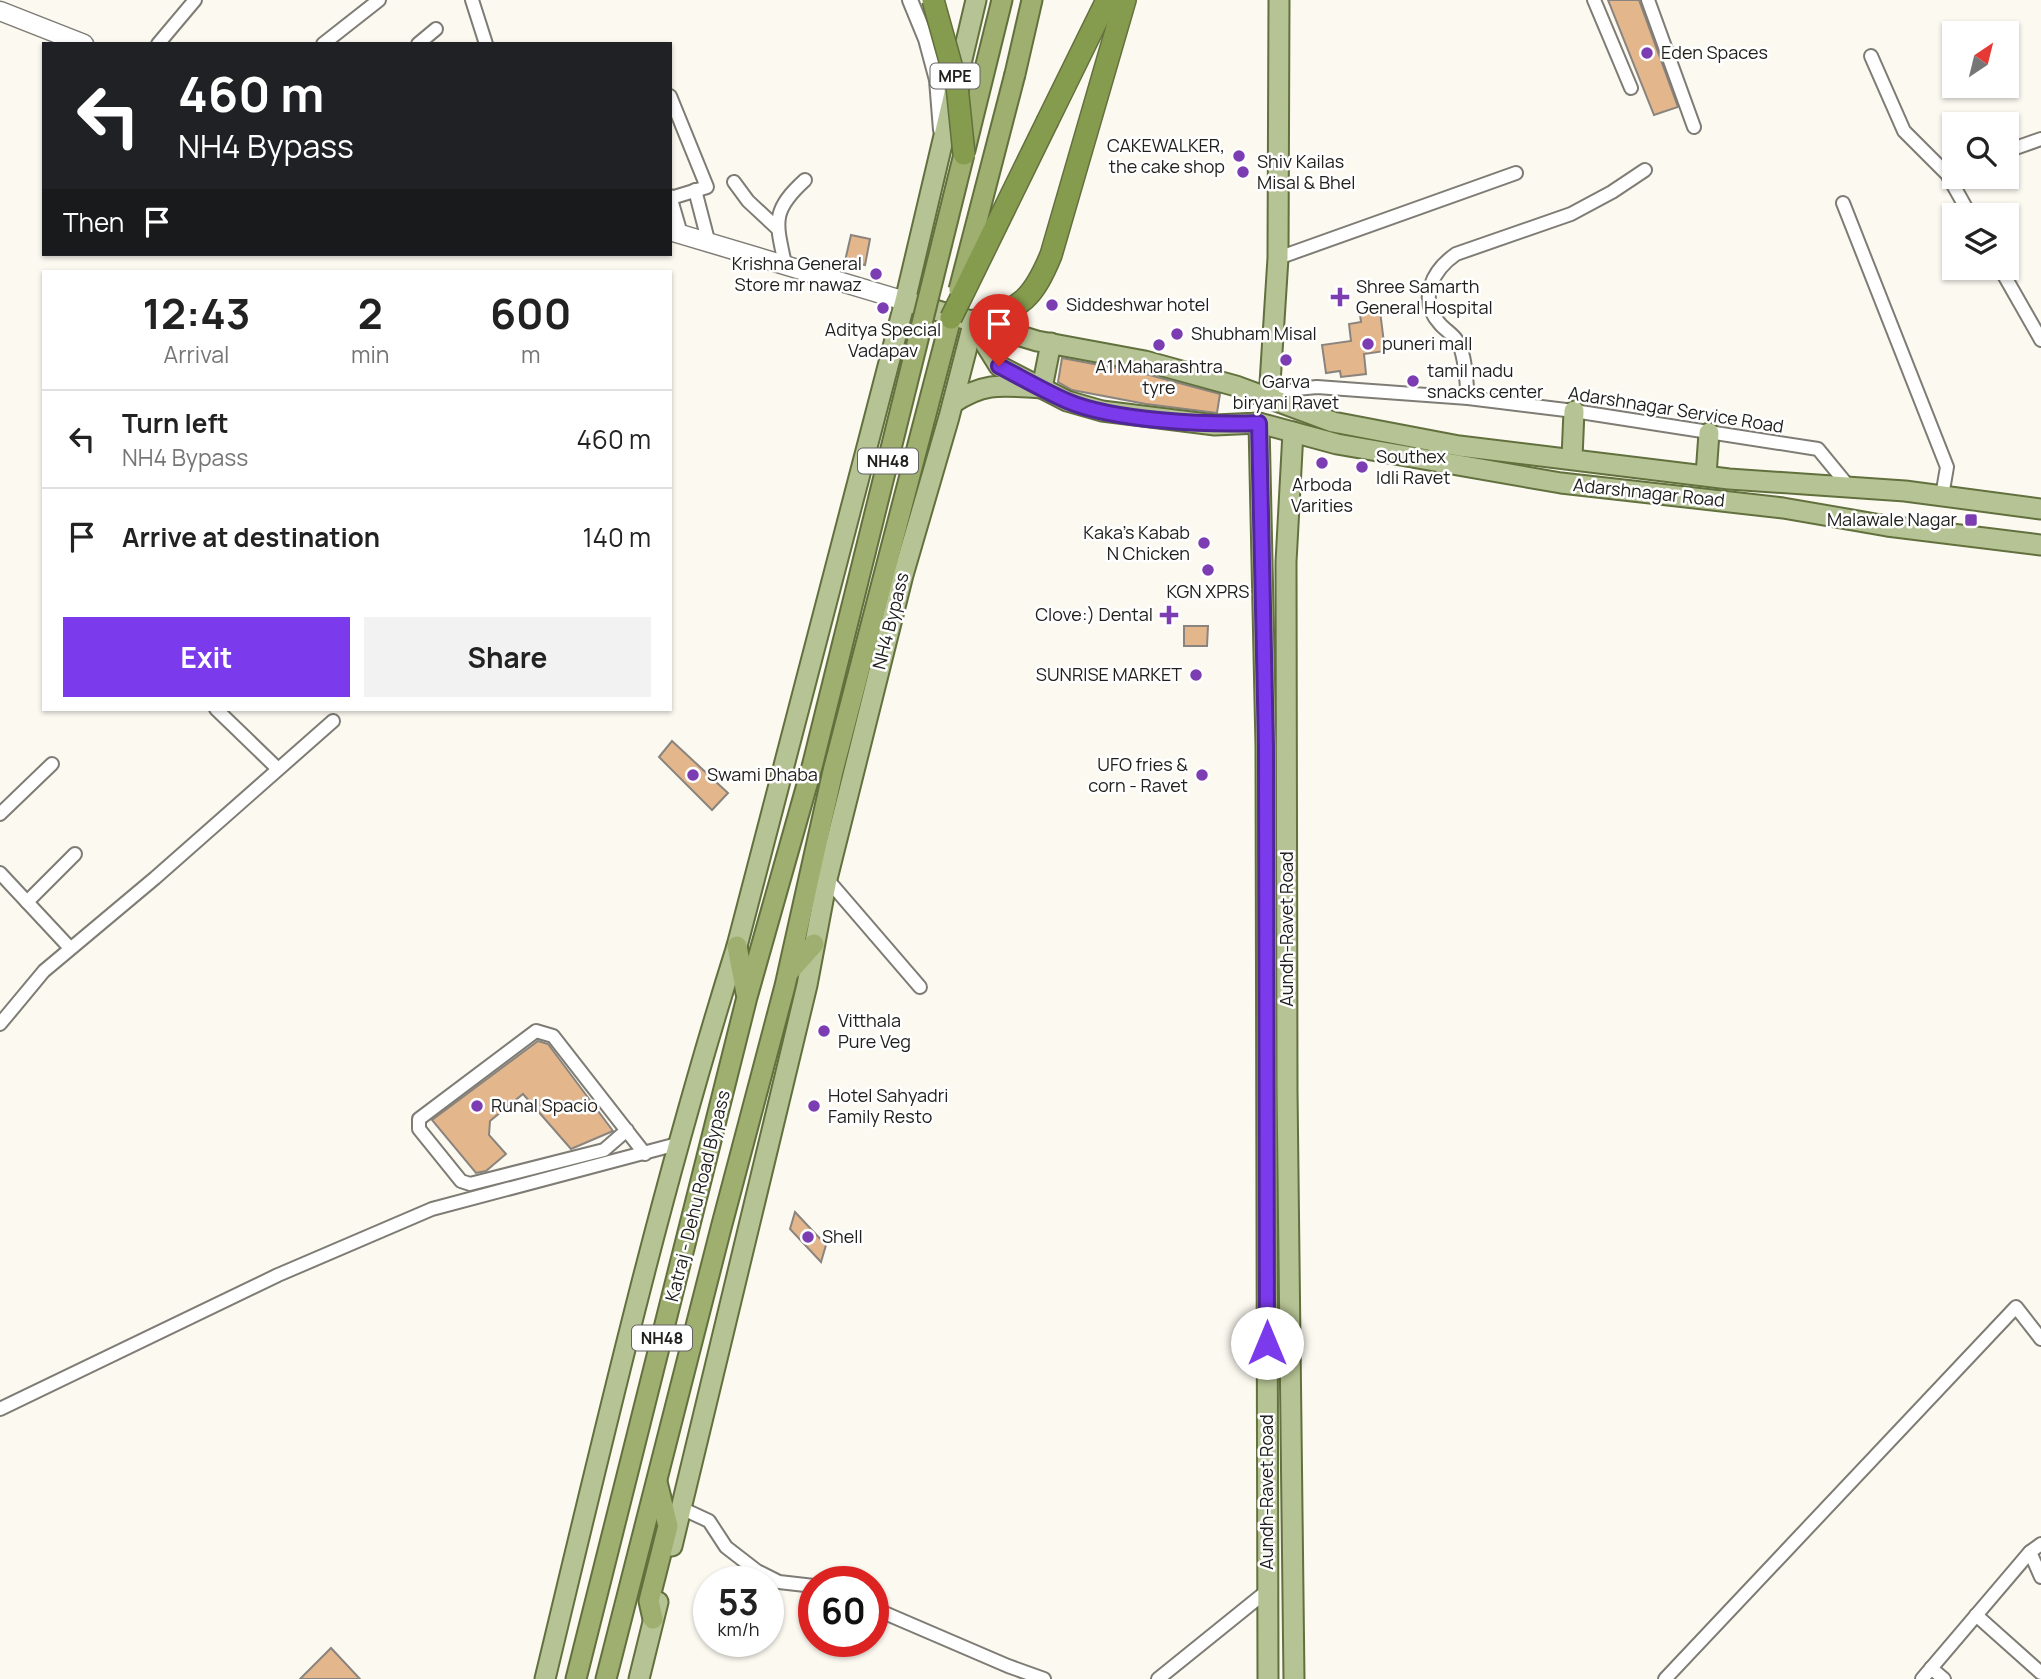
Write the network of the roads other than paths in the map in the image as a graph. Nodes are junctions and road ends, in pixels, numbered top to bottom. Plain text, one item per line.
1 (195, 0) edge
2 (379, 0) edge
3 (472, 0) edge
4 (910, 0) edge
5 (933, 0) edge
6 (976, 0) edge
7 (1002, 0) edge
8 (1032, 0) edge
9 (1107, 0) edge
10 (1125, 0) edge
11 (1279, 0) edge
12 (1594, 0) edge
13 (1647, 0) edge
14 (0, 11) edge
15 (436, 29) dead end
16 (79, 42) edge
17 (160, 42) edge
18 (326, 42) edge
19 (420, 42) edge
20 (485, 42) edge
21 (1871, 56) dead end
22 (1631, 88) dead end
23 (672, 101) edge
24 (1694, 127) dead end
25 (2041, 139) edge
26 (942, 142) junction
27 (2019, 147) edge
28 (964, 154) junction
29 (1942, 164) edge
30 (1646, 170) dead end
31 (1516, 173) dead end
32 (805, 180) dead end
33 (734, 182) dead end
34 (695, 191) junction
35 (672, 197) edge
36 (1843, 203) dead end
37 (672, 204) edge
38 (777, 228) junction
39 (676, 233) edge
40 (709, 244) junction
41 (1278, 258) junction
42 (785, 264) junction
43 (2007, 280) edge
44 (905, 301) junction
45 (951, 318) junction
46 (977, 322) junction
47 (2041, 340) edge
48 (1051, 343) junction
49 (1042, 388) junction
50 (1468, 398) junction
51 (1269, 399) junction
52 (953, 403) junction
53 (1573, 411) junction
54 (1259, 423) junction
55 (1293, 432) junction
56 (1709, 433) junction
57 (1572, 458) junction
58 (1706, 475) junction
59 (1851, 490) junction
60 (1942, 496) junction
61 (2041, 509) edge
62 (2041, 545) edge
63 (218, 711) edge
64 (333, 721) dead end
65 (51, 764) dead end
66 (277, 768) junction
67 (0, 814) edge
68 (75, 854) dead end
69 (0, 873) edge
70 (827, 879) junction
71 (27, 902) junction
72 (810, 931) junction
73 (737, 946) junction
74 (70, 948) junction
75 (920, 987) dead end
76 (747, 998) junction
77 (0, 1024) edge
78 (626, 1130) junction
79 (681, 1143) junction
80 (645, 1154) junction
81 (2041, 1339) edge
82 (0, 1409) edge
83 (656, 1481) junction
84 (681, 1508) junction
85 (2041, 1544) edge
86 (2030, 1552) junction
87 (2041, 1577) edge
88 (798, 1584) edge
89 (1268, 1591) junction
90 (889, 1615) edge
91 (1976, 1615) junction
92 (653, 1619) junction
93 (1931, 1668) junction
94 (2041, 1673) edge
95 (545, 1679) edge
96 (576, 1679) edge
97 (606, 1679) edge
98 (639, 1679) edge
99 (1044, 1679) edge
100 (1158, 1679) edge
101 (1268, 1679) edge
102 (1294, 1679) edge
103 (1665, 1679) edge
104 (1922, 1679) edge
105 (1944, 1679) edge

1 - 17 street
2 - 18 street
3 - 20 street
4 - 26 street
5 - 28 highway, MPE, bridge
6 - 26 main road
7 - 28 highway, NH48
8 - 45 highway, NH48, bridge
9 - 45 highway, bridge
10 - 46 highway
11 - 41 main road
12 - 22 street
13 - 24 street
14 - 16 main road
15 - 19 street
21 - 29 street
23 - 34 street
25 - 27 street
26 - 44 main road
28 - 76 highway, NH48, bridge
30 - 50 street
31 - 41 street
32 - 38 street
33 - 38 street
34 - 35 street
34 - 40 street
36 - 60 street
37 - 39 street
38 - 42 street
39 - 40 main road
40 - 42 main road
41 - 51 main road
42 - 44 main road
43 - 47 street
44 - 46 main road, Adarshnagar Road
44 - 73 main road
45 - 72 highway, NH48
46 - 48 main road, Adarshnagar Road
46 - 49 main road
46 - 52 main road, NH4 Bypass
48 - 49 main road
48 - 51 main road, Adarshnagar Road
49 - 52 main road
49 - 54 main road
50 - 51 street, Adarshnagar Service Road
50 - 53 street, Adarshnagar Service Road
51 - 57 main road, Adarshnagar Road
52 - 70 main road, NH4 Bypass
53 - 56 street, Adarshnagar Service Road
53 - 57 main road
54 - 55 main road, Adarshnagar Road
54 - 89 main road, Aundh-Ravet Road
55 - 62 main road, Adarshnagar Road
55 - 102 main road, Aundh-Ravet Road
56 - 58 main road
56 - 59 street, Adarshnagar Service Road
57 - 58 main road, Adarshnagar Road
58 - 59 main road, Adarshnagar Road
59 - 60 main road, Adarshnagar Road
60 - 61 main road, Adarshnagar Road
63 - 66 street
64 - 66 street
65 - 67 street
66 - 74 street
68 - 71 street
69 - 71 street
70 - 72 main road, NH4 Bypass
70 - 75 street
71 - 74 street
72 - 83 highway, Katraj - Dehu Road Bypass / NH48
72 - 84 main road, NH4 Bypass
73 - 76 highway
73 - 79 main road
74 - 77 street
76 - 96 highway, Katraj - Dehu Road Bypass / NH48
78 - 78 street
78 - 80 street
79 - 80 street
79 - 95 main road
80 - 82 street
81 - 103 street
83 - 92 highway
83 - 97 highway, NH48
84 - 88 street
84 - 92 main road, NH4 Bypass
85 - 86 street
86 - 87 street
86 - 91 street
89 - 100 street
89 - 101 main road, Aundh-Ravet Road
90 - 99 street
91 - 93 street
91 - 94 street
92 - 98 main road, NH4 Bypass
93 - 104 street
93 - 105 street

